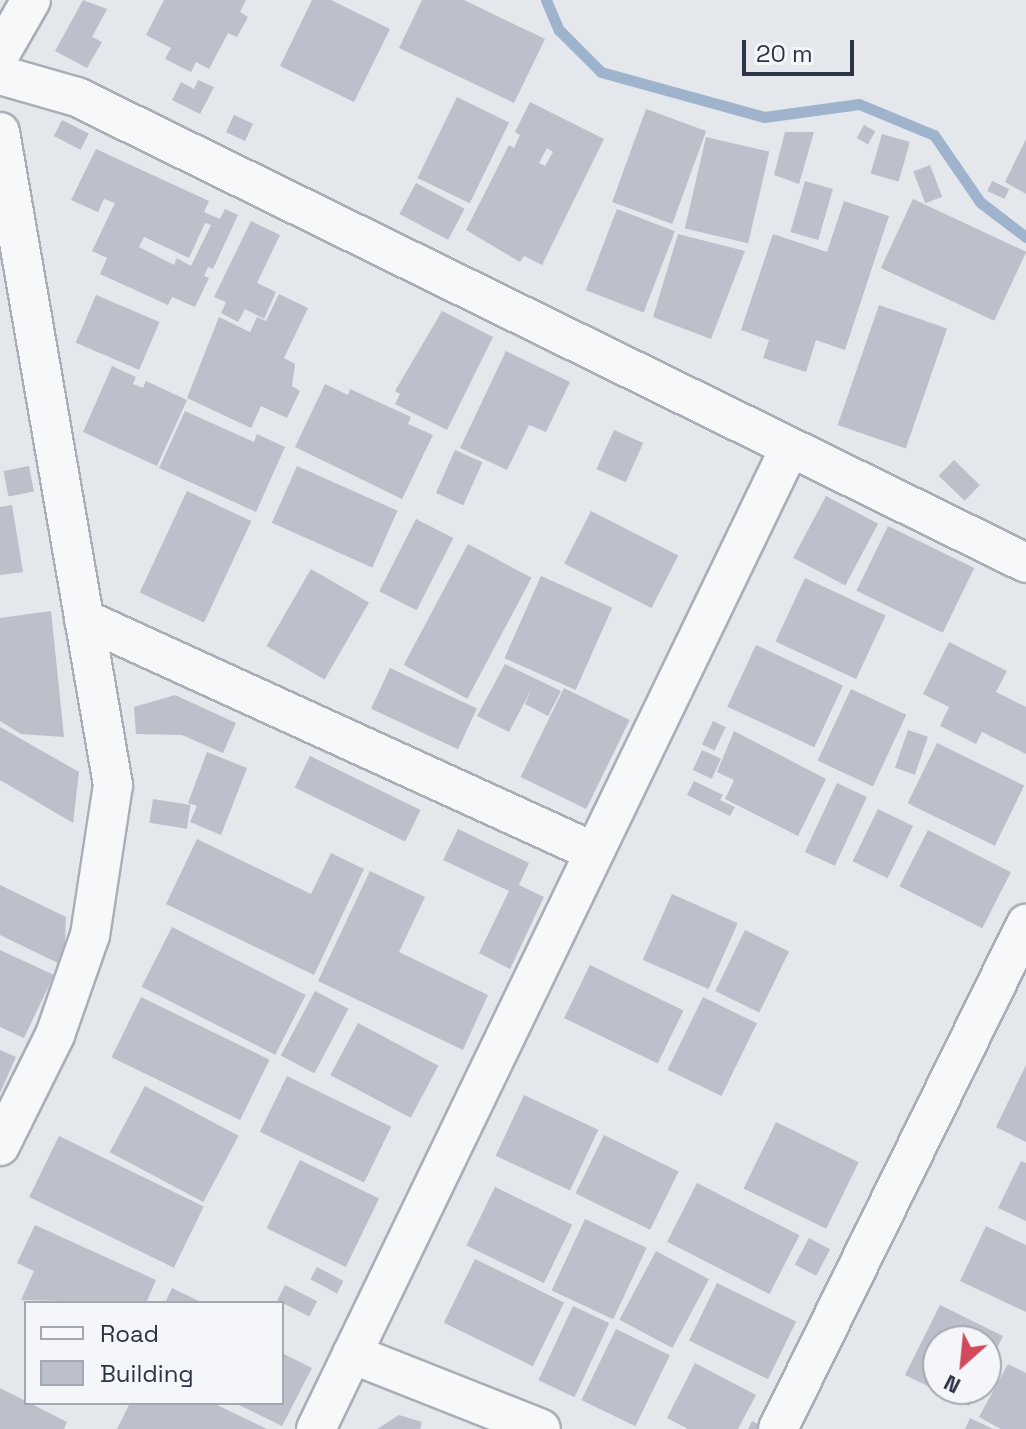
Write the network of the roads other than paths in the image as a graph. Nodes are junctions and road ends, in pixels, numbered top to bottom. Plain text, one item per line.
1 (31, 0) edge
2 (0, 54) edge
3 (0, 75) edge
4 (0, 132) edge
5 (790, 447) junction
6 (1026, 563) edge
7 (84, 619) junction
8 (594, 852) junction
9 (1026, 924) edge
10 (0, 1146) edge
11 (352, 1354) junction
12 (316, 1429) edge
13 (541, 1429) edge
14 (778, 1429) edge

1 - 2 street
3 - 5 street
4 - 7 street
5 - 6 street
5 - 8 street
7 - 8 street
7 - 10 street
8 - 11 street
9 - 14 street
11 - 12 street
11 - 13 street

